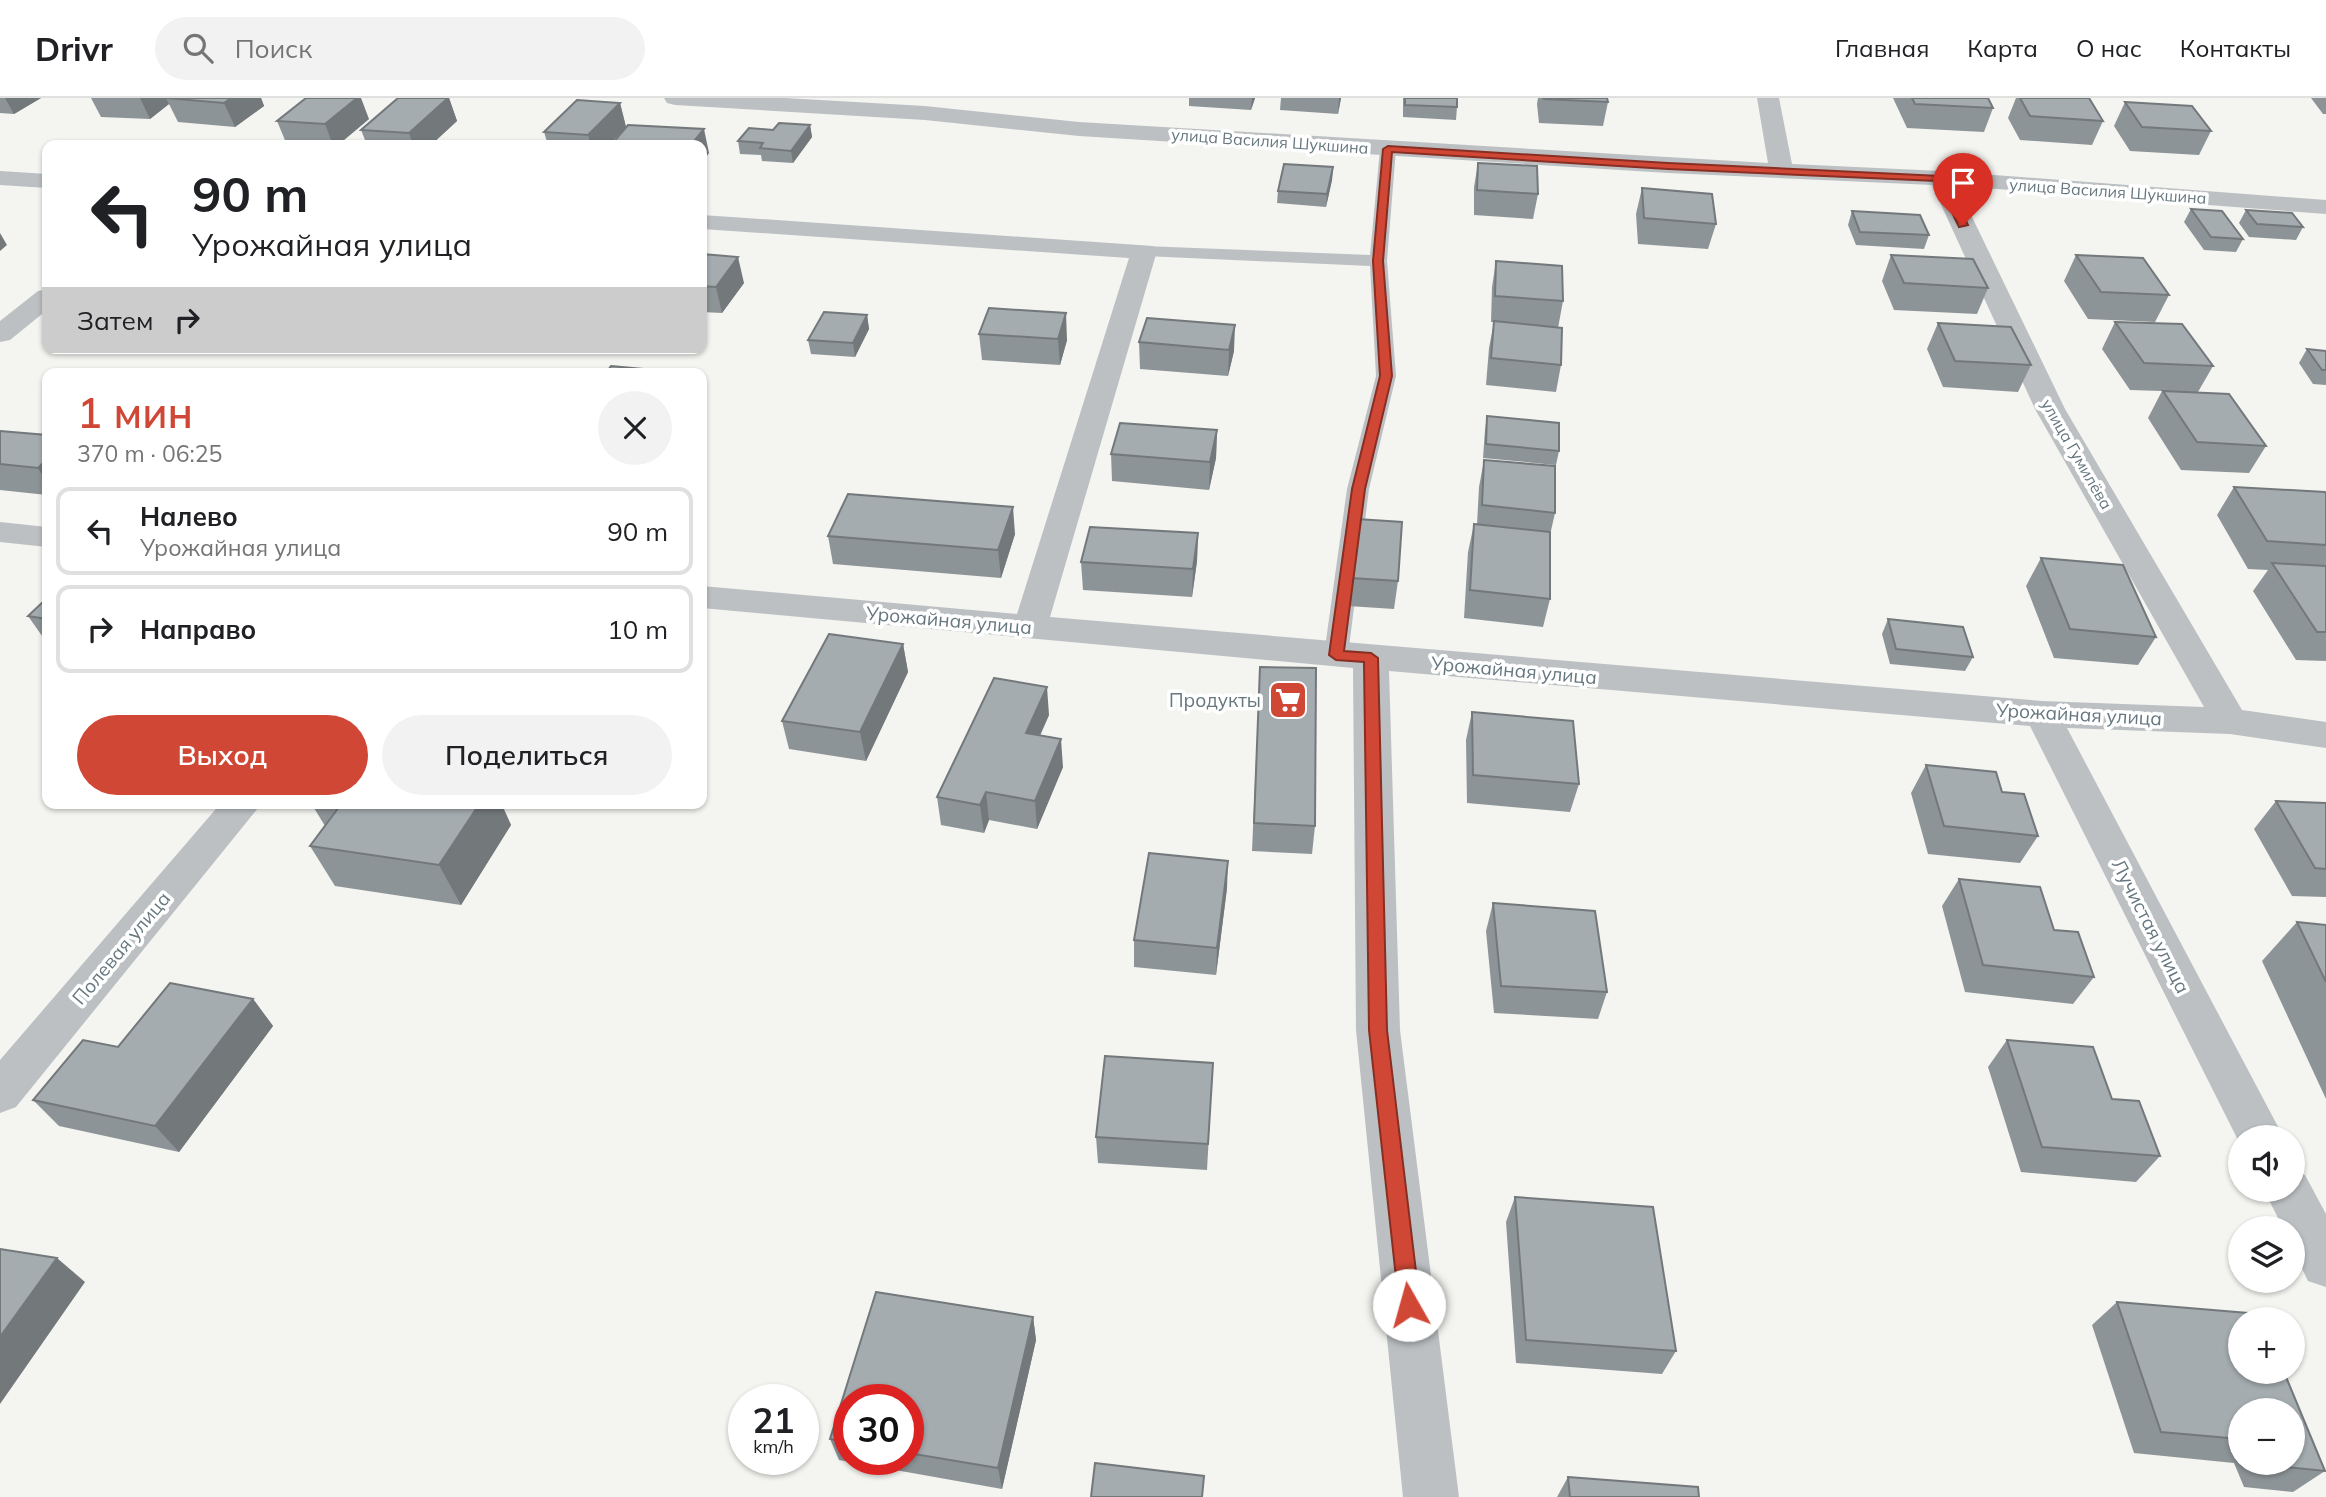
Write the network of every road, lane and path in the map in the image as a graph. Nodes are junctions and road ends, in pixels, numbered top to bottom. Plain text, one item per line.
1 (675, 98) edge
2 (1768, 98) edge
3 (931, 105) edge
4 (1388, 149) junction
5 (1781, 171) junction
6 (0, 178) edge
7 (1941, 178) junction
8 (42, 181) edge
9 (2326, 207) edge
10 (707, 222) edge
11 (1144, 250) junction
12 (1378, 261) junction
13 (42, 301) edge
14 (0, 334) edge
15 (0, 532) edge
16 (42, 536) edge
17 (707, 597) edge
18 (1030, 627) junction
19 (1353, 656) junction
20 (2042, 714) junction
21 (2230, 720) junction
22 (2326, 735) edge
23 (238, 809) edge
24 (0, 1093) edge
25 (2254, 1125) edge
26 (2294, 1202) edge
27 (2326, 1264) edge
28 (1432, 1497) edge

1 - 3 street, улица Василия Шукшина
2 - 5 street
3 - 4 street, улица Василия Шукшина
4 - 5 street, улица Василия Шукшина
4 - 12 lane
5 - 7 street, улица Василия Шукшина
6 - 8 street
7 - 9 street, улица Василия Шукшина
7 - 21 street, улица Гумилёва
10 - 11 street
11 - 12 lane
11 - 18 street
12 - 19 lane
13 - 14 street
15 - 16 street
17 - 18 street, Урожайная улица
18 - 19 street, Урожайная улица
19 - 20 street, Урожайная улица
19 - 28 street
20 - 21 street, Урожайная улица
20 - 25 street, Лучистая улица
21 - 22 street, Урожайная улица
23 - 24 street, Полевая улица
26 - 27 street

